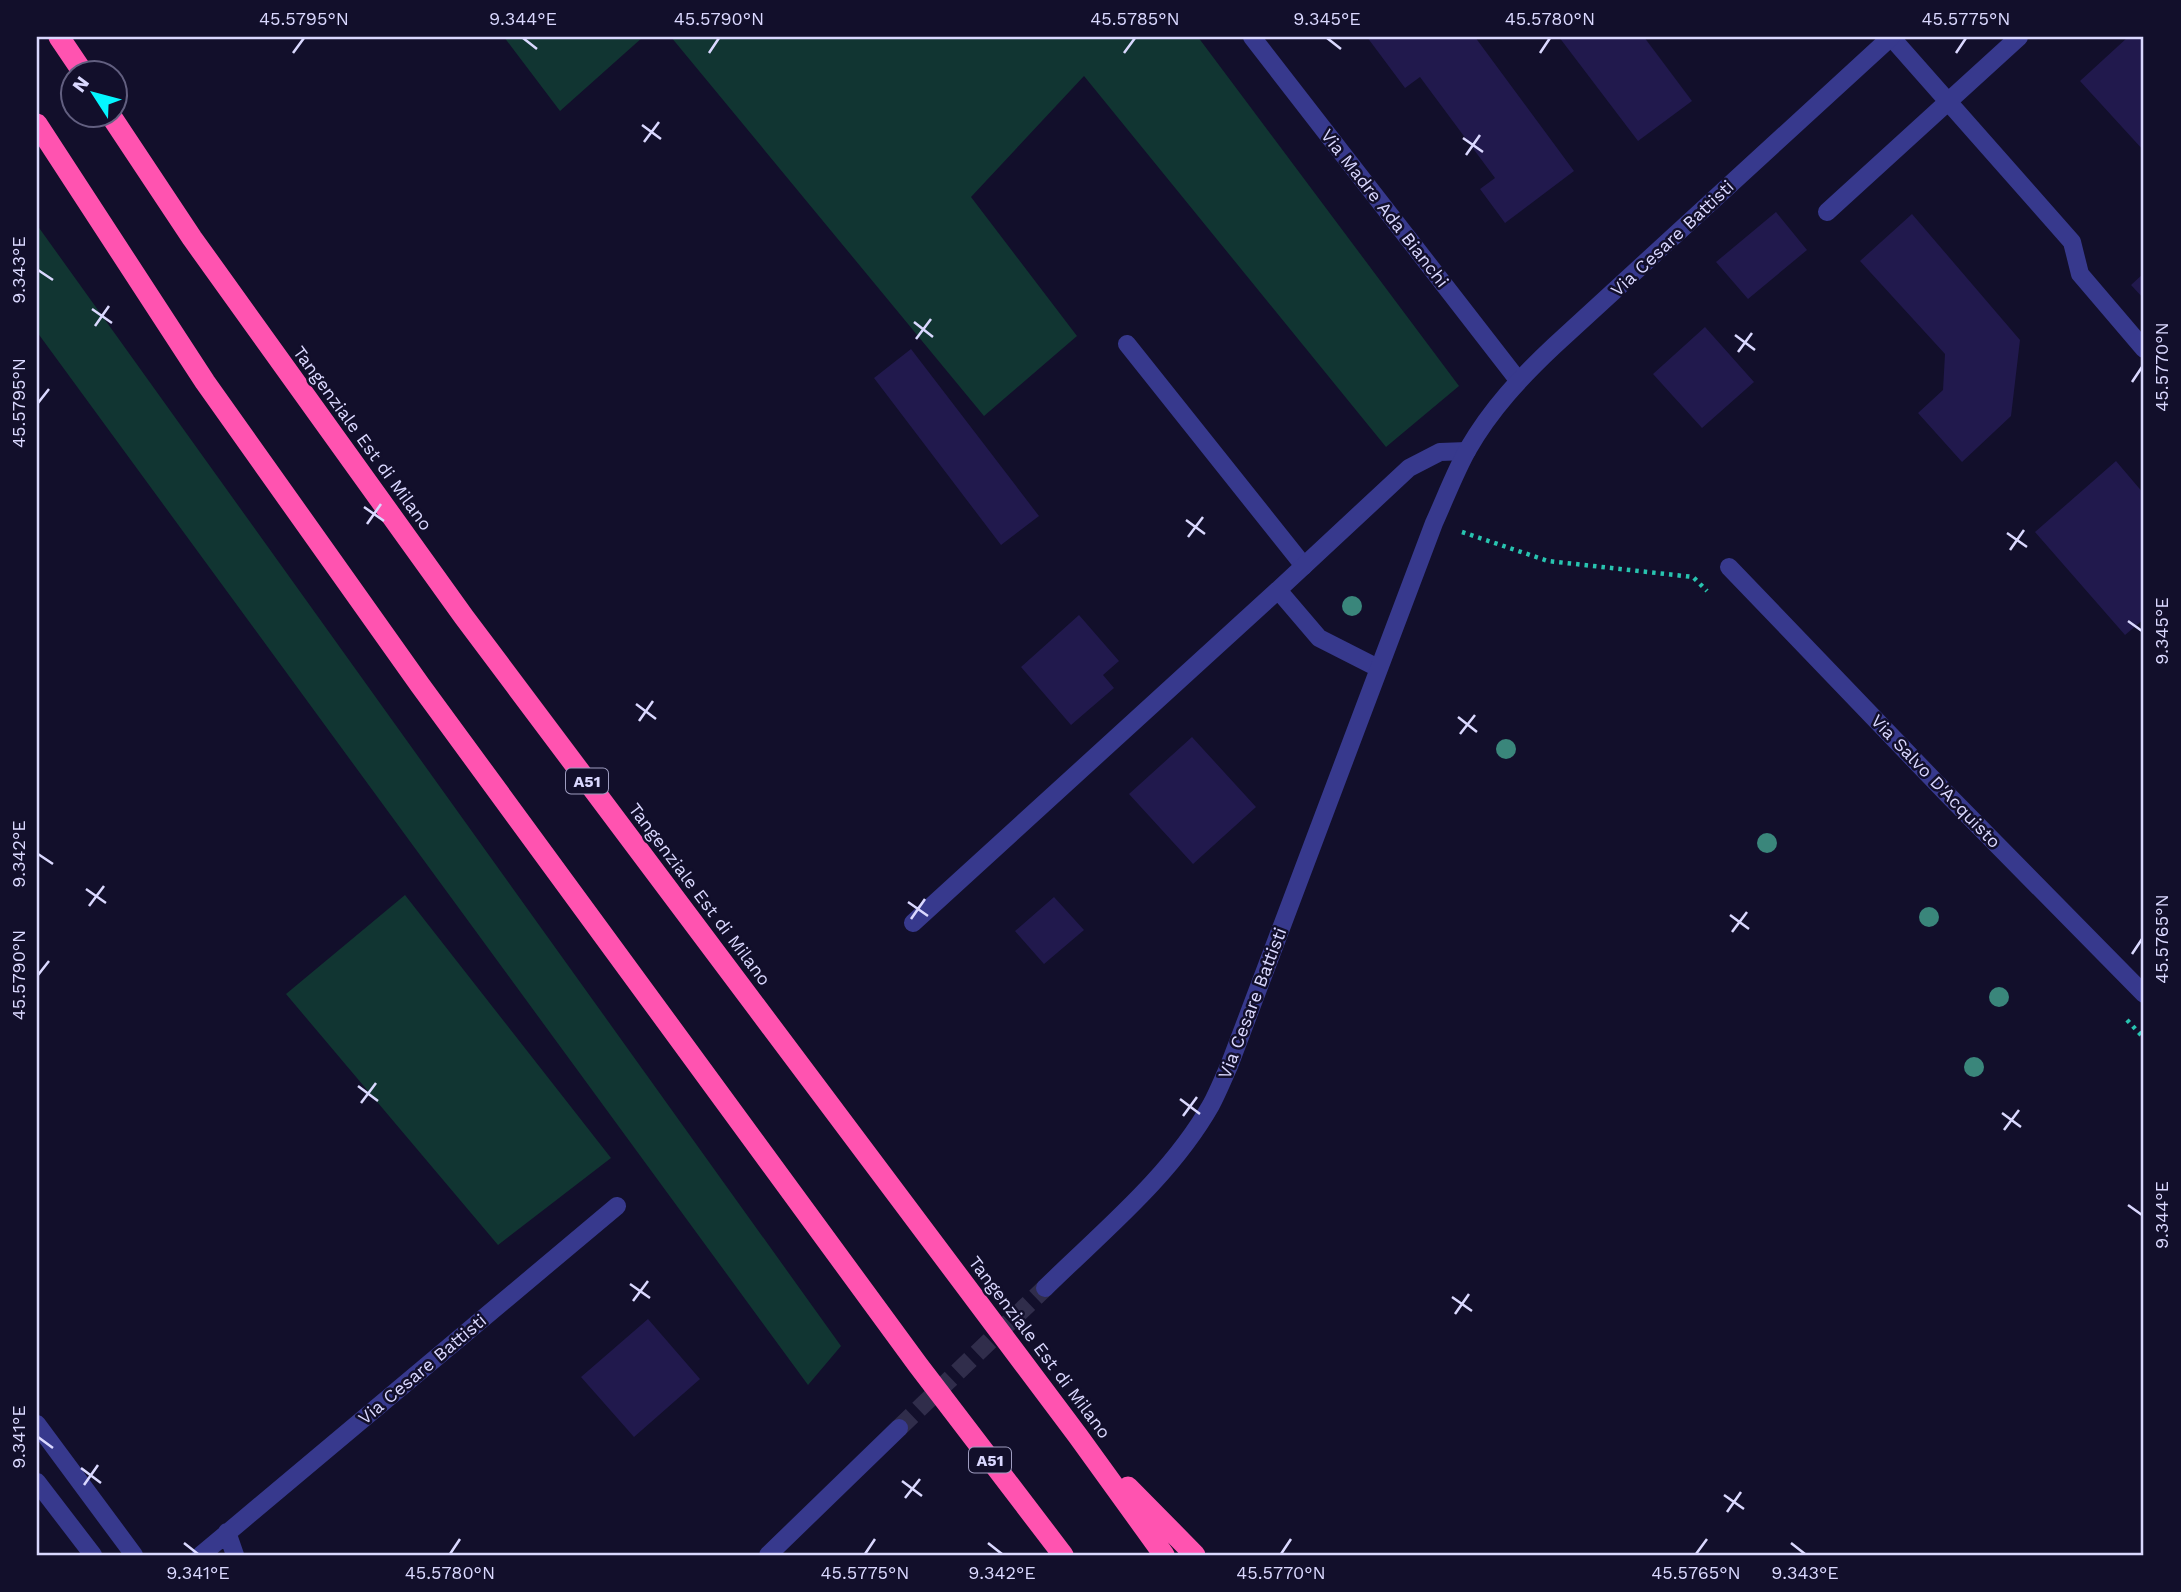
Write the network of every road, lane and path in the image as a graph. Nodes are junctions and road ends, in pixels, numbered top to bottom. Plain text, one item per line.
1 (60, 37) edge
2 (1252, 37) edge
3 (1891, 37) edge
4 (2019, 37) edge
5 (74, 60) edge
6 (1948, 102) junction
7 (37, 124) edge
8 (120, 130) edge
9 (1827, 212) dead end
10 (1127, 344) dead end
11 (2144, 349) edge
12 (1518, 380) junction
13 (1467, 451) junction
14 (1434, 523) junction
15 (1304, 566) junction
16 (1729, 567) dead end
17 (1278, 590) junction
18 (1713, 597) dead end
19 (1378, 668) junction
20 (913, 923) dead end
21 (2144, 994) edge
22 (2125, 1018) dead end
23 (2144, 1038) edge
24 (617, 1206) dead end
25 (1045, 1288) tunnel mouth
26 (918, 1365) junction
27 (37, 1424) edge
28 (899, 1428) tunnel mouth
29 (1078, 1436) junction
30 (37, 1482) edge
31 (228, 1532) junction
32 (93, 1555) edge
33 (134, 1555) edge
34 (201, 1555) edge
35 (234, 1555) edge
36 (768, 1555) edge
37 (1048, 1555) edge
38 (1063, 1555) edge
39 (1164, 1555) edge
40 (1195, 1555) edge

1 - 5 highway
2 - 12 street, Via Madre Ada Bianchi
3 - 6 street
3 - 12 street, Via Cesare Battisti
4 - 6 street
6 - 9 street
6 - 11 street
7 - 26 highway, A51
8 - 29 highway, Tangenziale Est di Milano / A51
10 - 15 street
12 - 13 street, Via Cesare Battisti
13 - 14 street, Via Cesare Battisti
13 - 15 street
14 - 18 path
14 - 19 street, Via Cesare Battisti
15 - 17 street
16 - 21 street, Via Salvo D'Acquisto
17 - 19 street
17 - 20 street
19 - 25 street, Via Cesare Battisti
22 - 23 path
24 - 31 street, Via Cesare Battisti
26 - 37 highway
26 - 38 highway, A51
27 - 33 street
28 - 36 street
29 - 39 highway, Tangenziale Est di Milano / A51
29 - 40 highway
30 - 32 street
31 - 34 street, Via Cesare Battisti
31 - 35 street

